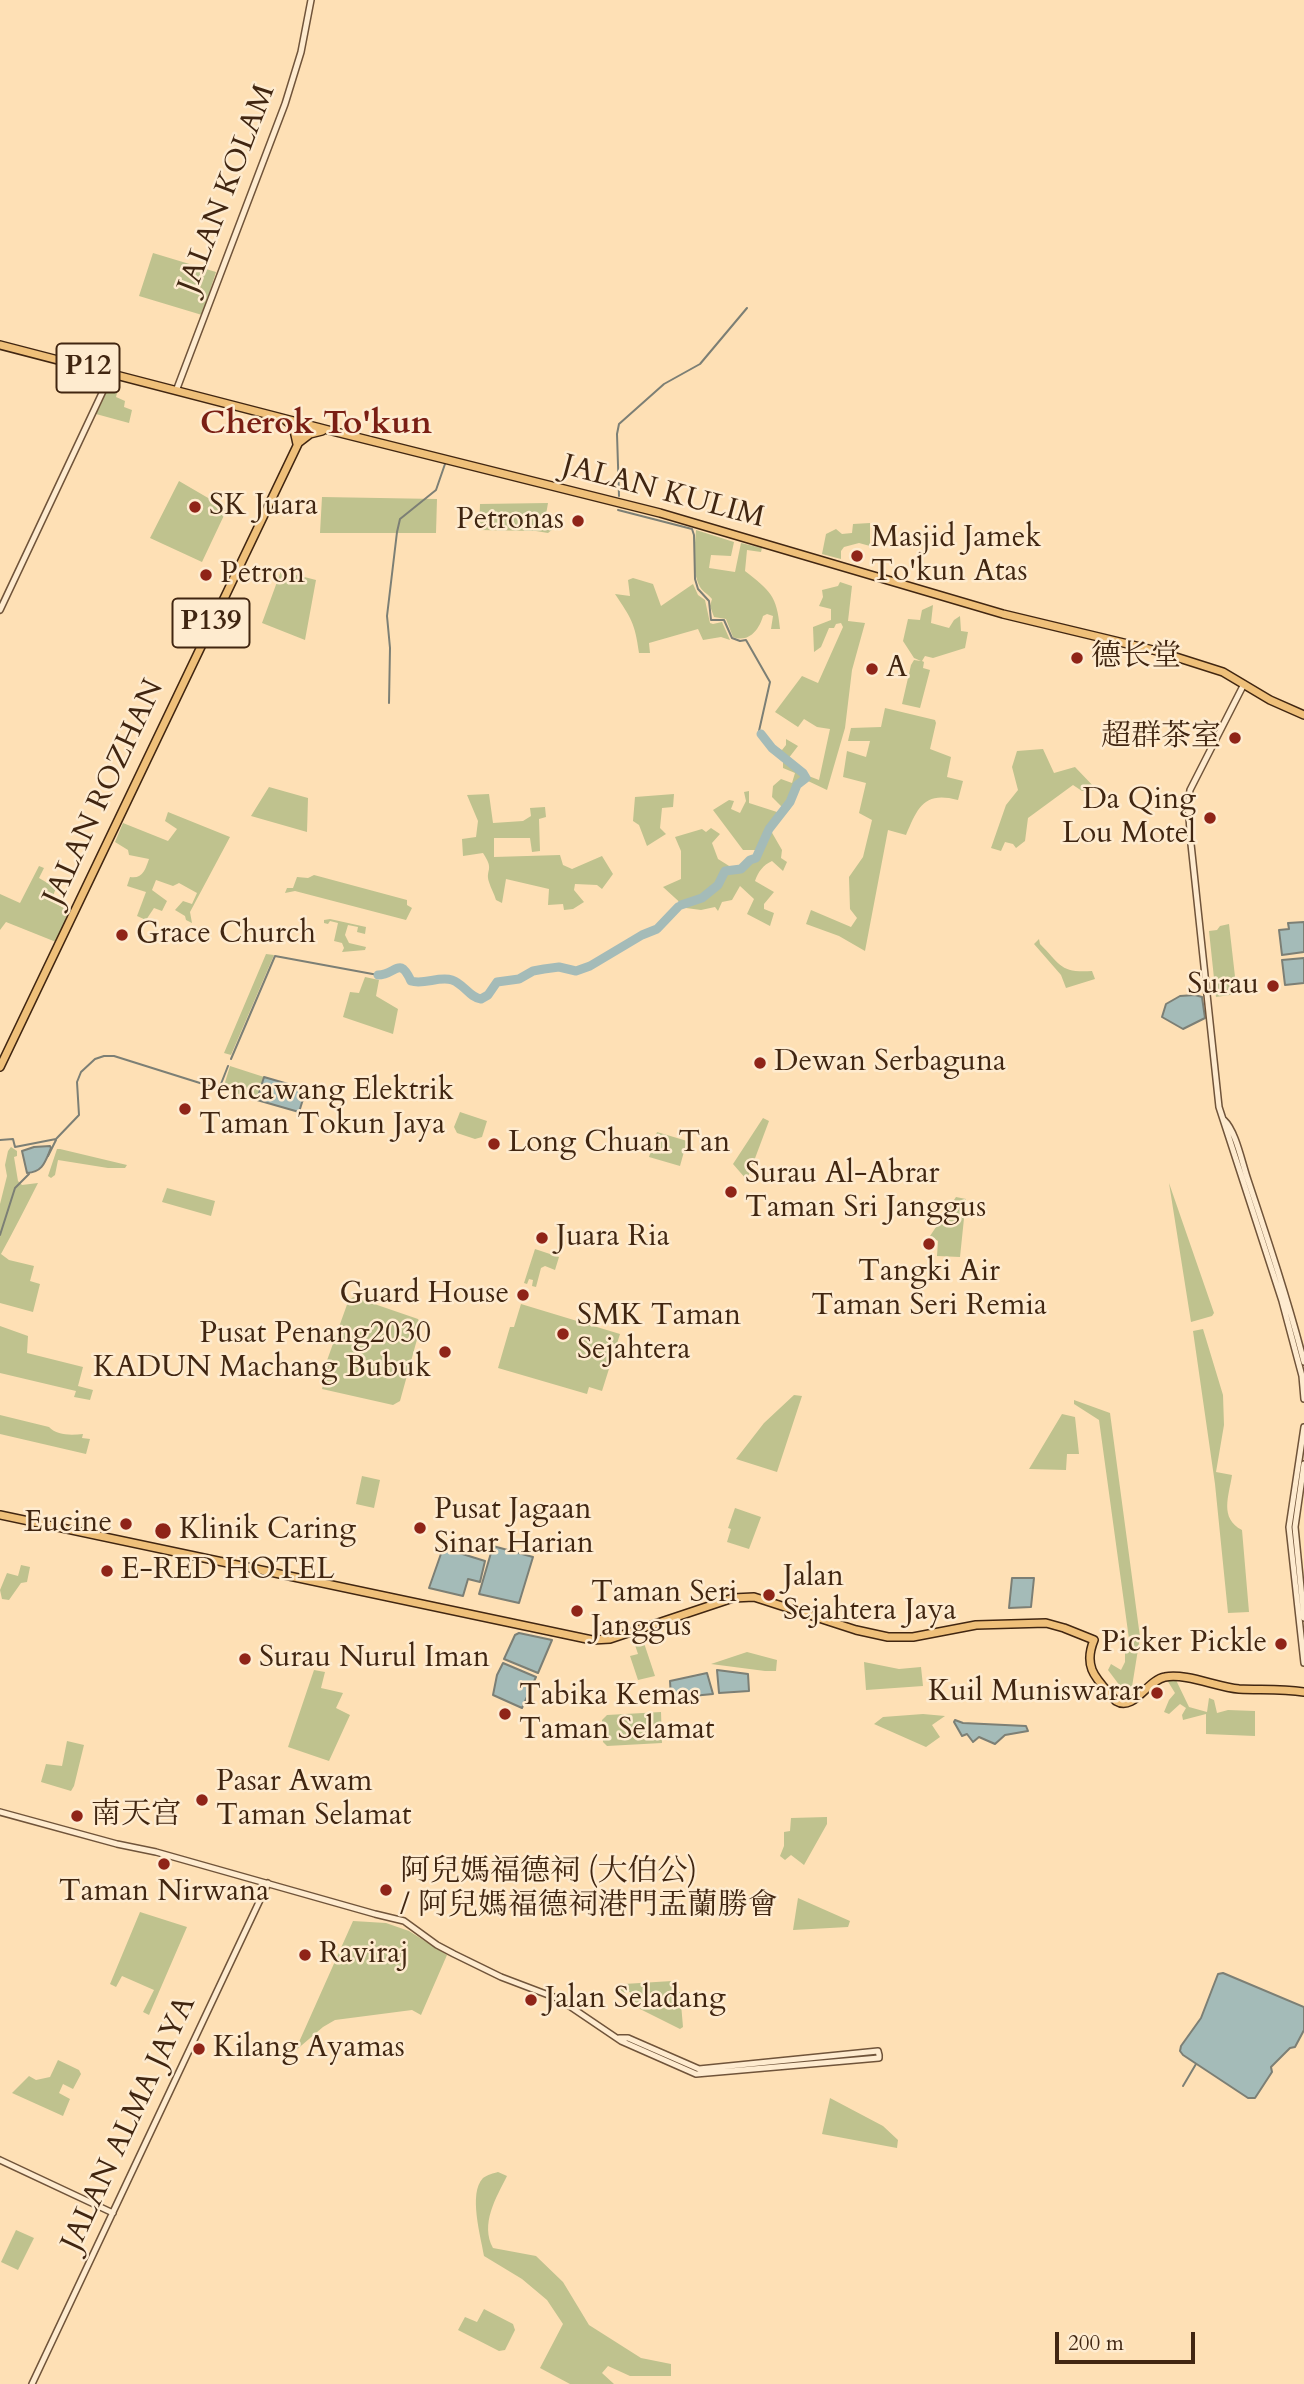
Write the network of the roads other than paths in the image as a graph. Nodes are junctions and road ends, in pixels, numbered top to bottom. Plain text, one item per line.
1 (311, 0) edge
2 (0, 345) edge
3 (111, 374) junction
4 (176, 391) junction
5 (283, 419) junction
6 (307, 425) junction
7 (328, 430) junction
8 (297, 444) junction
9 (0, 610) edge
10 (1244, 684) junction
11 (1304, 715) edge
12 (0, 1067) edge
13 (1222, 1117) junction
14 (1304, 1362) edge
15 (1304, 1399) edge
16 (1304, 1427) edge
17 (1304, 1464) edge
18 (0, 1515) edge
19 (1304, 1618) edge
20 (1304, 1663) edge
21 (1304, 1692) edge
22 (0, 1812) edge
23 (268, 1883) junction
24 (619, 2038) junction
25 (0, 2160) edge
26 (113, 2213) junction
27 (32, 2384) edge

1 - 4 street, JALAN KOLAM
2 - 3 main road, JALAN KULIM / P12
3 - 4 main road, JALAN KULIM / P12
3 - 9 street
4 - 5 main road, JALAN KULIM / P12
5 - 6 main road, JALAN KULIM / P12
5 - 8 main road
6 - 7 main road, JALAN KULIM / P12
6 - 8 main road, JALAN ROZHAN / P139
7 - 8 main road
7 - 10 main road, JALAN KULIM / P12
8 - 12 main road, JALAN ROZHAN / P139
10 - 11 main road, JALAN KULIM / P12
10 - 13 street
13 - 14 street
13 - 15 street
16 - 20 street
17 - 19 street
18 - 21 main road
22 - 23 street
23 - 24 street
23 - 26 street, JALAN ALMA JAYA
24 - 24 street
25 - 26 street
26 - 27 street, JALAN ALMA JAYA

